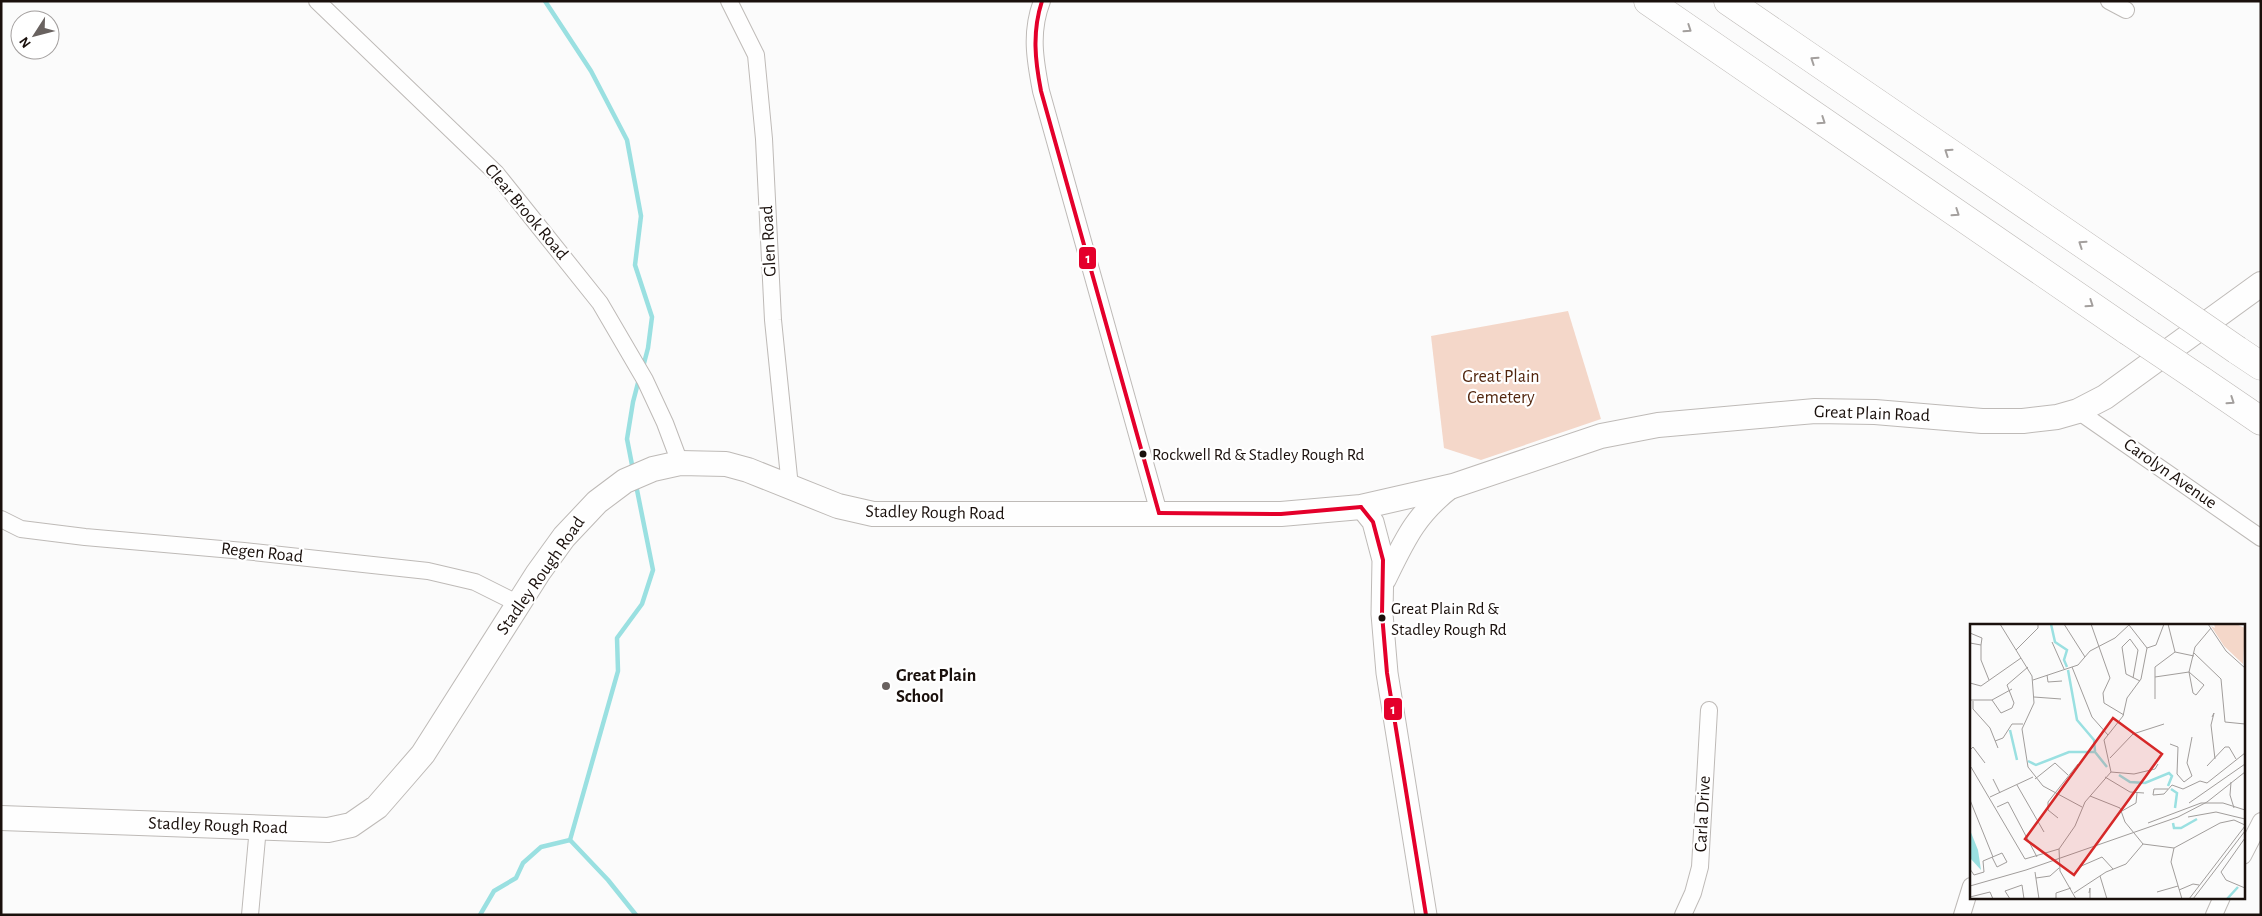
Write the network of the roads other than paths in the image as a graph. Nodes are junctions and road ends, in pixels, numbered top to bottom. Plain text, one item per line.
1 (317, 1) edge
2 (729, 1) edge
3 (1042, 1) edge
4 (1648, 1) edge
5 (1728, 1) edge
6 (2109, 1) edge
7 (2126, 10) dead end
8 (2261, 284) edge
9 (2261, 366) edge
10 (2078, 410) junction
11 (2261, 422) edge
12 (680, 463) junction
13 (1453, 486) junction
14 (790, 487) junction
15 (1361, 507) junction
16 (1159, 514) junction
17 (1, 519) edge
18 (2261, 538) edge
19 (1384, 582) junction
20 (519, 604) junction
21 (1709, 710) dead end
22 (1, 818) edge
23 (2261, 821) edge
24 (258, 827) junction
25 (2244, 854) edge
26 (1970, 889) edge
27 (2222, 898) edge
28 (250, 915) edge
29 (1426, 915) edge
30 (1683, 915) edge
31 (1962, 915) edge
32 (2214, 915) edge

1 - 12 street, Clear Brook Road
2 - 14 street, Glen Road
3 - 16 street
4 -> 11 highway, bridge
9 -> 5 highway, bridge
6 - 7 street
8 - 10 main road, Great Plain Road
10 - 13 main road, Great Plain Road
10 - 18 street, Carolyn Avenue
12 - 14 main road, Stadley Rough Road
12 - 20 main road, Stadley Rough Road
13 - 15 main road, Great Plain Road
13 - 19 street, Great Plain Road
14 - 16 main road, Stadley Rough Road
15 - 16 main road, Stadley Rough Road
15 - 19 street, Great Plain Road
17 - 20 street, Regen Road
19 - 29 street, Great Plain Road
20 - 24 main road, Stadley Rough Road
21 - 30 street, Carla Drive
22 - 24 main road, Stadley Rough Road
23 - 25 street
24 - 28 street
26 - 31 street
27 - 32 street

